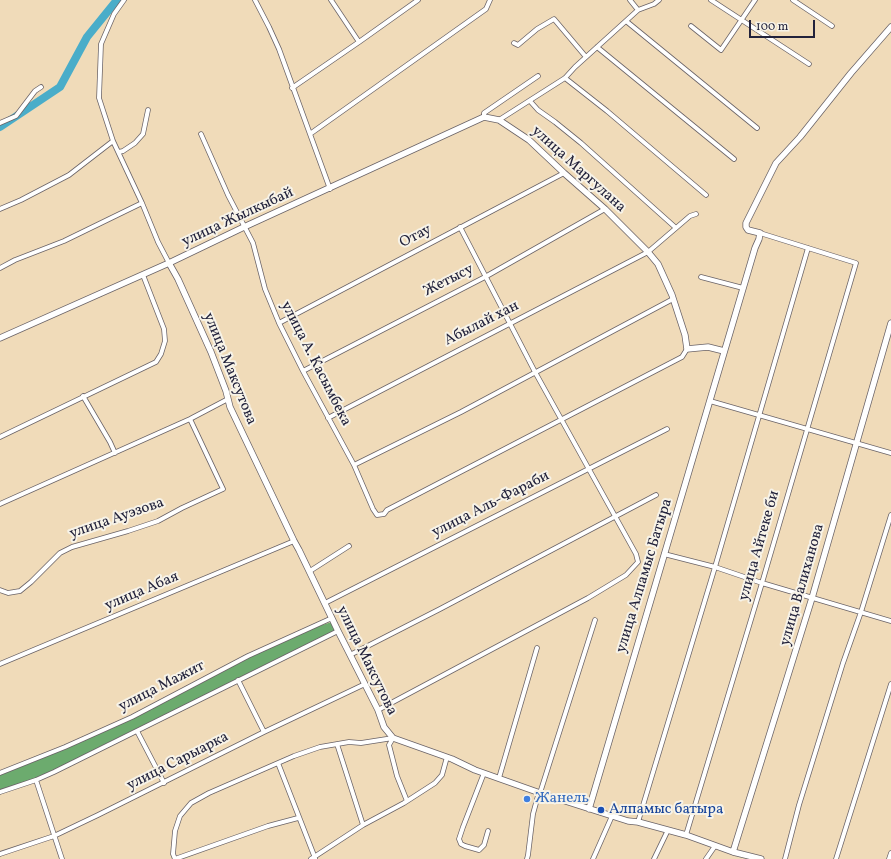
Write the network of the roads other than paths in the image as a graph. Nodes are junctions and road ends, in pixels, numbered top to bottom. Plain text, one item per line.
1 (124, 0) edge
2 (255, 0) edge
3 (331, 0) edge
4 (418, 0) edge
5 (490, 0) edge
6 (630, 0) edge
7 (659, 0) edge
8 (711, 0) edge
9 (754, 0) edge
10 (793, 0) edge
11 (638, 10) junction
12 (742, 20) junction
13 (626, 21) junction
14 (691, 26) dead end
15 (832, 26) dead end
16 (891, 27) edge
17 (358, 42) junction
18 (514, 43) dead end
19 (597, 47) junction
20 (586, 57) junction
21 (809, 64) dead end
22 (538, 76) dead end
23 (565, 78) junction
24 (41, 87) dead end
25 (292, 88) junction
26 (530, 101) junction
27 (148, 110) dead end
28 (484, 117) junction
29 (499, 120) junction
30 (0, 123) edge
31 (757, 128) dead end
32 (201, 134) dead end
33 (310, 134) junction
34 (113, 141) junction
35 (119, 152) junction
36 (734, 158) dead end
37 (564, 173) junction
38 (330, 189) junction
39 (706, 195) dead end
40 (142, 203) junction
41 (0, 209) edge
42 (605, 210) junction
43 (696, 214) dead end
44 (244, 227) junction
45 (460, 227) junction
46 (676, 228) junction
47 (760, 233) junction
48 (808, 248) junction
49 (648, 252) junction
50 (169, 263) junction
51 (0, 268) edge
52 (143, 275) junction
53 (485, 277) junction
54 (701, 277) dead end
55 (744, 288) junction
56 (673, 299) junction
57 (279, 323) junction
58 (891, 323) edge
59 (510, 324) junction
60 (0, 338) edge
61 (687, 349) junction
62 (724, 351) junction
63 (303, 371) junction
64 (534, 372) junction
65 (83, 396) junction
66 (228, 399) junction
67 (710, 401) junction
68 (758, 414) junction
69 (328, 418) junction
70 (190, 419) junction
71 (561, 420) junction
72 (667, 429) dead end
73 (807, 429) junction
74 (0, 437) edge
75 (856, 443) junction
76 (116, 453) junction
77 (891, 453) edge
78 (354, 465) junction
79 (588, 469) junction
80 (656, 495) dead end
81 (0, 504) edge
82 (891, 515) edge
83 (615, 517) junction
84 (294, 541) junction
85 (349, 546) dead end
86 (664, 554) junction
87 (715, 567) junction
88 (310, 571) junction
89 (762, 583) junction
90 (0, 590) edge
91 (812, 598) junction
92 (325, 603) junction
93 (861, 612) junction
94 (332, 618) junction
95 (595, 620) dead end
96 (891, 621) edge
97 (338, 631) junction
98 (537, 648) dead end
99 (350, 654) junction
100 (0, 664) edge
101 (238, 680) junction
102 (365, 684) junction
103 (891, 684) edge
104 (378, 710) junction
105 (137, 732) junction
106 (264, 732) junction
107 (393, 738) junction
108 (337, 744) junction
109 (447, 757) junction
110 (278, 763) junction
111 (0, 773) edge
112 (484, 773) junction
113 (499, 778) junction
114 (36, 780) junction
115 (164, 783) junction
116 (0, 792) edge
117 (540, 793) junction
118 (407, 801) junction
119 (589, 809) junction
120 (612, 816) junction
121 (298, 818) junction
122 (638, 822) junction
123 (363, 825) junction
124 (668, 830) junction
125 (488, 831) dead end
126 (686, 835) junction
127 (54, 836) junction
128 (715, 846) junction
129 (733, 852) junction
130 (891, 853) edge
131 (0, 854) edge
132 (313, 858) edge
133 (62, 859) edge
134 (175, 859) edge
135 (527, 859) edge
136 (593, 859) edge
137 (654, 859) edge
138 (706, 859) edge
139 (759, 859) edge
140 (785, 859) edge
141 (836, 859) edge
142 (889, 859) edge

1 - 34 street, улица Максутова
2 - 25 street
3 - 17 street
4 - 17 street
5 - 33 street
6 - 11 street
7 - 11 street
8 - 12 street
9 - 12 street
10 - 15 street
11 - 13 street
12 - 14 street
12 - 21 street
13 - 19 street
13 - 31 street
16 - 47 street
17 - 25 street
18 - 20 street
19 - 20 street
19 - 36 street
20 - 23 street
22 - 28 street
23 - 26 street
23 - 39 street
24 - 30 street
25 - 33 street
26 - 29 street
26 - 46 street
27 - 35 street
28 - 29 street, улица Маргулана
28 - 38 street, улица Жылкыбай
29 - 37 street, улица Маргулана
32 - 44 street, улица А. Касымбека
33 - 38 street
34 - 35 street, улица Максутова
34 - 41 street
35 - 40 street, улица Максутова
37 - 42 street, улица Маргулана
37 - 45 street, Отау
38 - 44 street, улица Жылкыбай
40 - 50 street, улица Максутова
40 - 51 street
42 - 49 street, улица Маргулана
42 - 53 street, Жетысу
43 - 46 street, Абылай хан
44 - 50 street, улица Жылкыбай
44 - 57 street, улица А. Касымбека
45 - 53 street
45 - 57 street, Отау
46 - 49 street, Абылай хан
47 - 48 street
47 - 55 street, улица Алпамыс Батыра
48 - 68 street
48 - 73 street, улица Айтеке би
49 - 56 street, улица Маргулана
49 - 59 street, Абылай хан
50 - 52 street, улица Жылкыбай
50 - 66 street, улица Максутова
52 - 60 street, улица Жылкыбай
52 - 65 street
53 - 59 street
53 - 63 street, Жетысу
54 - 55 street
55 - 62 street, улица Алпамыс Батыра
56 - 61 street, улица Маргулана
56 - 64 street
57 - 63 street, улица А. Касымбека
58 - 75 street, улица Валиханова
59 - 64 street
59 - 69 street, Абылай хан
61 - 62 street
61 - 71 street
62 - 67 street, улица Алпамыс Батыра
63 - 69 street, улица А. Касымбека
64 - 71 street
64 - 78 street
65 - 74 street
65 - 76 street
66 - 70 street
66 - 84 street, улица Максутова
67 - 68 street
67 - 86 street, улица Алпамыс Батыра
68 - 73 street
68 - 87 street
69 - 78 street, улица А. Касымбека
70 - 76 street
70 - 90 street, улица Ауэзова
71 - 78 street, улица А. Касымбека
71 - 79 street
72 - 79 street, улица Аль-Фараби
73 - 75 street
73 - 89 street, улица Айтеке би
75 - 77 street
75 - 91 street, улица Валиханова
76 - 81 street
79 - 83 street
79 - 92 street, улица Аль-Фараби
80 - 83 street
82 - 93 street
83 - 99 street
83 - 104 street
84 - 88 street, улица Максутова
84 - 100 street, улица Абая
85 - 88 street
86 - 87 street
86 - 119 street, улица Алпамыс Батыра
87 - 89 street
87 - 122 street
88 - 92 street, улица Максутова
89 - 91 street
89 - 126 street, улица Айтеке би
91 - 93 street
91 - 129 street, улица Валиханова
92 - 94 street, улица Максутова
93 - 96 street
93 - 140 street
94 - 97 street, улица Максутова
94 - 111 street, улица Мажит
95 - 117 street
97 - 99 street, улица Максутова
97 - 101 street
98 - 113 street
99 - 102 street, улица Максутова
101 - 105 street
101 - 106 street
102 - 104 street, улица Максутова
102 - 106 street, улица Сарыарка
103 - 141 street
104 - 107 street, улица Максутова
105 - 114 street
105 - 115 street
106 - 115 street, улица Сарыарка
107 - 108 street
107 - 109 street
107 - 118 street
108 - 110 street
108 - 123 street
109 - 112 street
109 - 118 street
110 - 121 street
110 - 134 street
112 - 113 street
112 - 125 street
113 - 117 street
114 - 116 street
114 - 127 street
115 - 127 street, улица Сарыарка
117 - 119 street
117 - 135 street
118 - 123 street
119 - 120 street
120 - 122 street
120 - 136 street
121 - 132 street
121 - 134 street
122 - 124 street
123 - 132 street
124 - 126 street
124 - 137 street
126 - 128 street
127 - 131 street, улица Сарыарка
127 - 133 street
128 - 129 street
128 - 138 street
129 - 139 street
130 - 142 street

